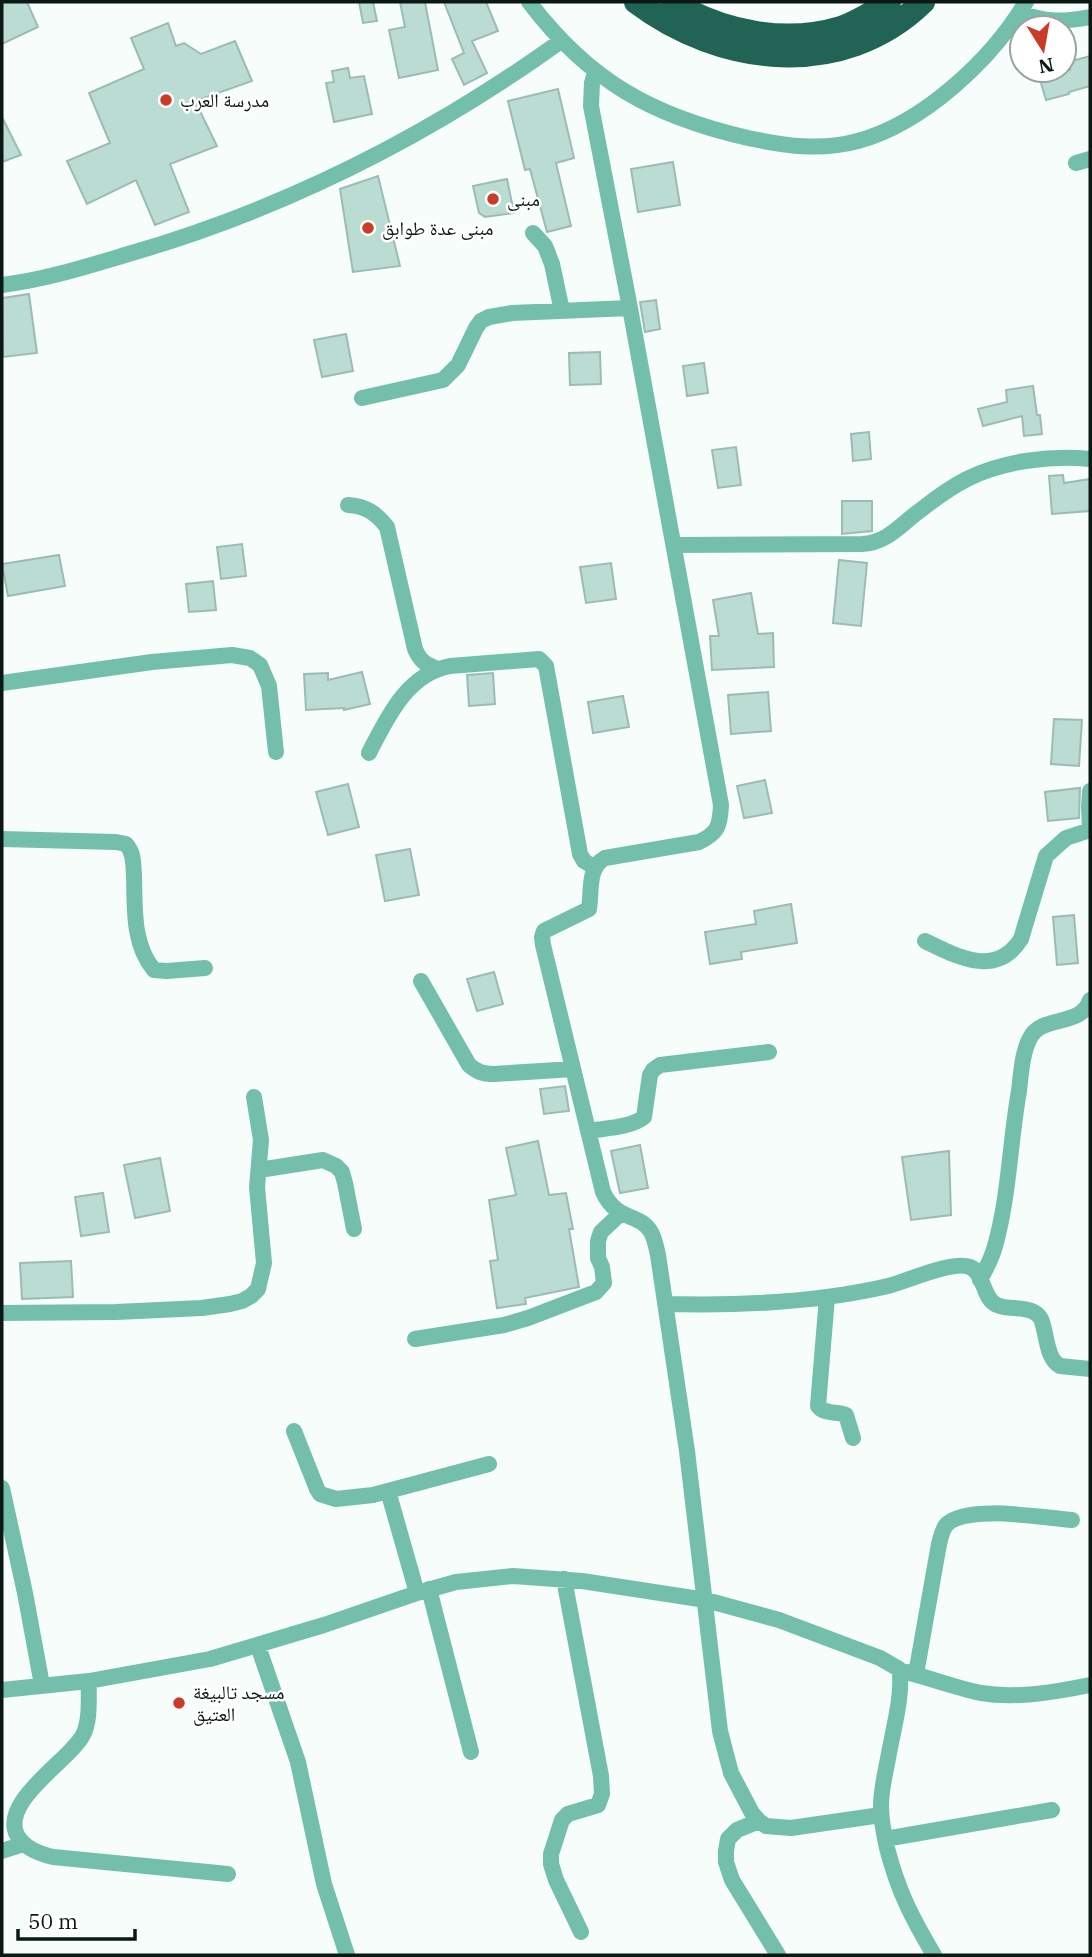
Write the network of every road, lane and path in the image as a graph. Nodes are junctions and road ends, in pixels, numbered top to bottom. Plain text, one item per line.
1 (529, 2) edge
2 (636, 2) edge
3 (672, 2) edge
4 (889, 2) edge
5 (923, 2) edge
6 (1023, 7) edge
7 (1090, 17) edge
8 (561, 41) junction
9 (595, 72) junction
10 (533, 233) dead end
11 (2, 285) edge
12 (630, 308) junction
13 (562, 311) junction
14 (362, 398) dead end
15 (1090, 459) edge
16 (348, 505) dead end
17 (674, 545) junction
18 (438, 669) junction
19 (2, 683) edge
20 (276, 752) dead end
21 (369, 753) dead end
22 (1090, 791) edge
23 (1090, 830) edge
24 (2, 839) edge
25 (594, 867) junction
26 (925, 941) dead end
27 (205, 968) dead end
28 (421, 981) dead end
29 (1090, 1000) edge
30 (769, 1052) dead end
31 (573, 1069) junction
32 (254, 1097) dead end
33 (588, 1131) junction
34 (259, 1170) junction
35 (620, 1214) junction
36 (354, 1229) dead end
37 (980, 1280) junction
38 (827, 1297) junction
39 (665, 1304) junction
40 (2, 1314) edge
41 (415, 1339) dead end
42 (1090, 1369) edge
43 (294, 1431) dead end
44 (853, 1438) dead end
45 (489, 1464) dead end
46 (2, 1488) edge
47 (388, 1491) junction
48 (1072, 1520) dead end
49 (6, 1533) edge
50 (564, 1579) junction
51 (423, 1591) junction
52 (706, 1600) junction
53 (258, 1646) junction
54 (898, 1669) junction
55 (916, 1674) junction
56 (89, 1681) junction
57 (42, 1685) junction
58 (1090, 1685) edge
59 (2, 1690) edge
60 (471, 1752) dead end
61 (1052, 1810) dead end
62 (881, 1815) junction
63 (759, 1821) junction
64 (885, 1839) junction
65 (24, 1844) junction
66 (2, 1851) edge
67 (228, 1874) dead end
68 (581, 1932) dead end
69 (347, 1955) edge
70 (778, 1955) edge
71 (934, 1955) edge

1 - 8 street
2 - 5 highway
3 - 4 highway
6 - 7 street
6 - 9 street
8 - 9 street
8 - 11 street
9 - 12 street
10 - 13 street
12 - 13 street
12 - 17 street
13 - 14 street
15 - 17 street
16 - 18 street
17 - 25 street
18 - 21 street
18 - 25 street
19 - 20 street
22 - 23 street
23 - 26 street
24 - 27 street
25 - 31 street
28 - 31 street
29 - 37 street
30 - 33 street
31 - 33 street
32 - 34 street
33 - 35 street
34 - 36 street
34 - 40 street
35 - 39 street
35 - 41 street
37 - 38 street
37 - 42 street
38 - 39 street
38 - 44 street
39 - 52 street
43 - 47 street
45 - 47 street
46 - 49 street
47 - 51 street
48 - 55 street
49 - 57 street
50 - 51 street
50 - 52 street
50 - 68 street
51 - 53 street
51 - 60 street
52 - 54 street
52 - 63 street
53 - 56 street
53 - 69 street
54 - 55 street
54 - 62 street
55 - 58 street
56 - 57 street
56 - 65 street
57 - 59 street
61 - 64 street
62 - 63 street
62 - 64 street
63 - 70 street
64 - 71 street
65 - 66 street
65 - 67 street

